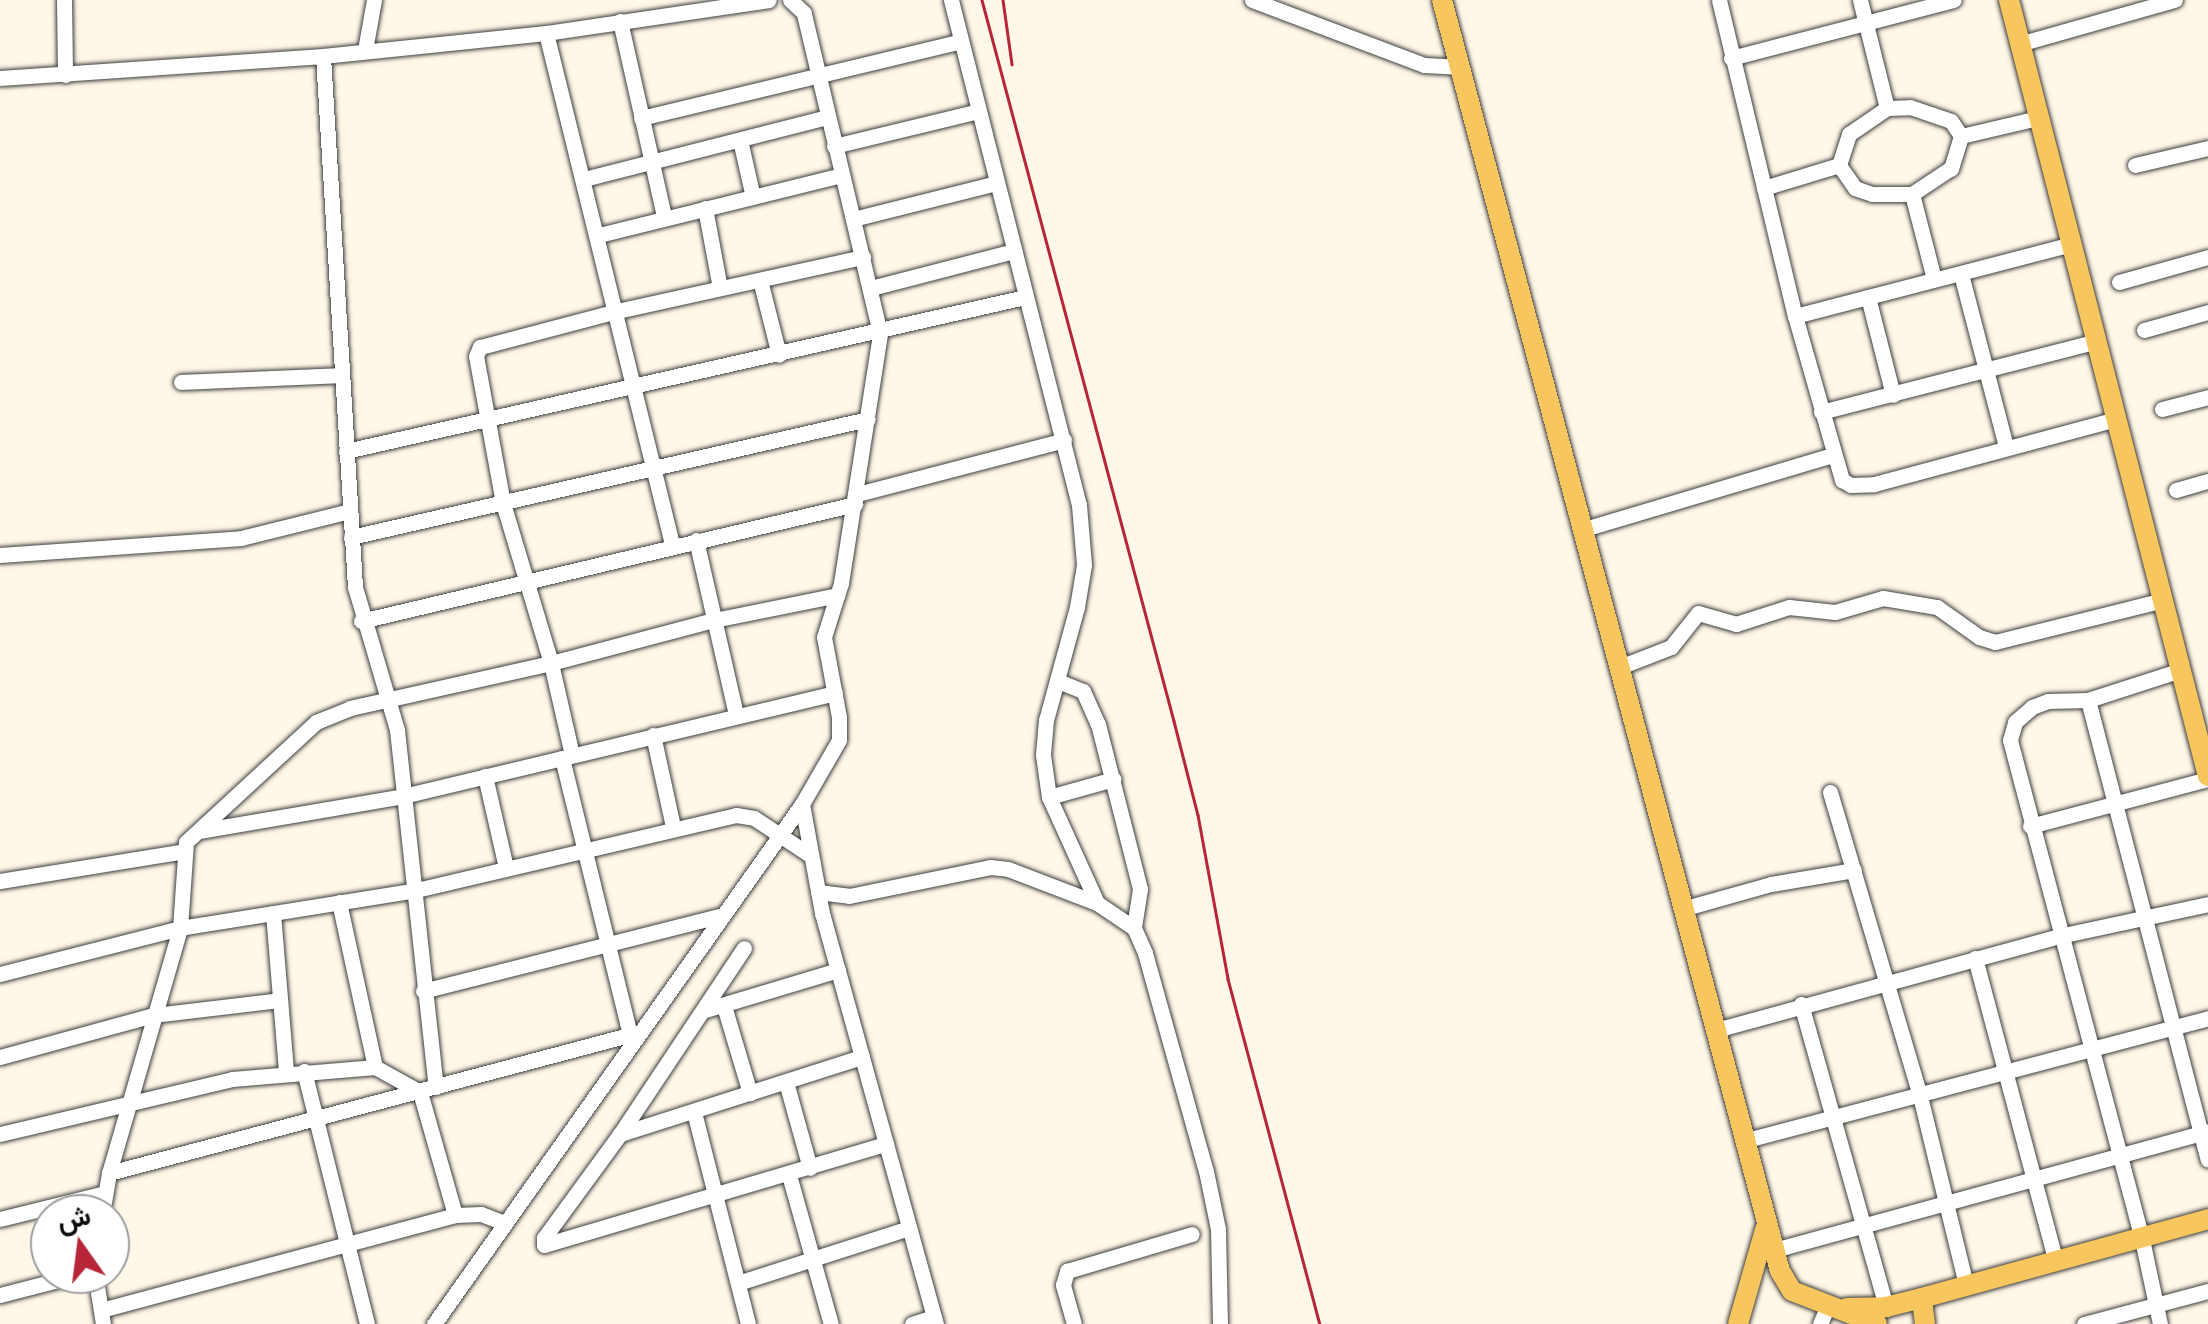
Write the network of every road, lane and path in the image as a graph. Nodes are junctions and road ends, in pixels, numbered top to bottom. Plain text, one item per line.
1 (64, 0) edge
2 (374, 0) edge
3 (769, 0) edge
4 (790, 0) edge
5 (951, 0) edge
6 (1252, 0) edge
7 (1442, 0) edge
8 (1718, 0) edge
9 (1860, 0) edge
10 (1954, 0) edge
11 (2008, 0) edge
12 (2175, 0) edge
13 (807, 7) edge
14 (620, 21) junction
15 (1866, 22) junction
16 (546, 33) junction
17 (961, 42) junction
18 (2019, 44) junction
19 (365, 50) junction
20 (323, 56) junction
21 (1731, 58) junction
22 (1458, 67) junction
23 (65, 75) junction
24 (0, 78) edge
25 (819, 78) junction
26 (1887, 108) junction
27 (979, 111) junction
28 (828, 117) junction
29 (641, 118) junction
30 (2038, 118) junction
31 (1961, 136) junction
32 (740, 140) junction
33 (834, 146) junction
34 (2208, 148) edge
35 (651, 162) junction
36 (1839, 165) junction
37 (2135, 165) dead end
38 (841, 176) junction
39 (584, 179) junction
40 (996, 182) junction
41 (1764, 188) junction
42 (1912, 194) junction
43 (753, 197) junction
44 (705, 208) junction
45 (664, 217) junction
46 (853, 219) junction
47 (598, 234) junction
48 (2072, 244) junction
49 (1014, 251) junction
50 (2208, 256) edge
51 (863, 257) junction
52 (1961, 274) junction
53 (1934, 279) junction
54 (760, 280) junction
55 (2119, 282) dead end
56 (720, 288) junction
57 (870, 288) junction
58 (1026, 297) junction
59 (1868, 297) junction
60 (617, 310) junction
61 (2208, 312) edge
62 (1795, 316) junction
63 (2144, 330) dead end
64 (880, 333) junction
65 (2097, 341) junction
66 (779, 356) junction
67 (1986, 371) junction
68 (342, 375) junction
69 (180, 382) dead end
70 (636, 387) junction
71 (1893, 395) junction
72 (2208, 397) edge
73 (2162, 409) dead end
74 (1821, 412) junction
75 (868, 418) junction
76 (2116, 418) junction
77 (486, 420) junction
78 (1064, 440) junction
79 (2006, 448) junction
80 (346, 451) junction
81 (1832, 455) junction
82 (655, 467) junction
83 (2208, 481) edge
84 (2176, 490) dead end
85 (856, 499) junction
86 (503, 503) junction
87 (350, 511) junction
88 (1581, 530) junction
89 (352, 537) junction
90 (696, 540) junction
91 (672, 544) junction
92 (0, 556) edge
93 (526, 579) junction
94 (838, 595) junction
95 (2163, 600) junction
96 (714, 620) junction
97 (361, 621) junction
98 (551, 663) junction
99 (1617, 668) junction
100 (2181, 670) junction
101 (1058, 680) junction
102 (835, 693) junction
103 (388, 700) junction
104 (2088, 700) junction
105 (736, 715) junction
106 (653, 735) junction
107 (567, 756) junction
108 (484, 776) junction
109 (2208, 778) edge
110 (1114, 779) junction
111 (1830, 792) dead end
112 (403, 796) junction
113 (1049, 797) junction
114 (802, 804) junction
115 (2116, 805) junction
116 (2030, 826) junction
117 (673, 828) junction
118 (197, 831) junction
119 (779, 835) junction
120 (586, 849) junction
121 (186, 851) junction
122 (810, 855) junction
123 (506, 868) junction
124 (1854, 870) junction
125 (0, 880) edge
126 (412, 891) junction
127 (818, 892) junction
128 (849, 896) junction
129 (339, 902) junction
130 (1097, 903) junction
131 (2208, 904) edge
132 (1682, 909) junction
133 (273, 913) junction
134 (822, 913) junction
135 (720, 916) junction
136 (2147, 917) junction
137 (180, 928) junction
138 (1134, 928) junction
139 (2059, 936) junction
140 (610, 943) junction
141 (744, 948) dead end
142 (1975, 958) junction
143 (838, 970) junction
144 (0, 974) edge
145 (1887, 983) junction
146 (424, 991) junction
147 (280, 1000) junction
148 (1801, 1004) junction
149 (724, 1006) junction
150 (705, 1010) junction
151 (154, 1016) junction
152 (2208, 1018) edge
153 (2174, 1028) junction
154 (1716, 1030) junction
155 (635, 1034) junction
156 (2090, 1051) junction
157 (862, 1057) junction
158 (0, 1058) edge
159 (374, 1066) junction
160 (304, 1071) junction
161 (286, 1072) junction
162 (2005, 1073) junction
163 (786, 1082) junction
164 (428, 1090) junction
165 (750, 1093) junction
166 (1920, 1096) junction
167 (128, 1104) junction
168 (694, 1112) junction
169 (1832, 1118) junction
170 (317, 1119) junction
171 (2204, 1132) edge
172 (0, 1134) edge
173 (620, 1134) junction
174 (1744, 1141) junction
175 (886, 1144) junction
176 (2120, 1156) junction
177 (2208, 1160) edge
178 (810, 1168) junction
179 (109, 1173) junction
180 (788, 1175) junction
181 (2034, 1179) junction
182 (105, 1193) joint
183 (716, 1197) junction
184 (1946, 1202) junction
185 (455, 1215) junction
186 (0, 1219) edge
187 (2208, 1219) edge
188 (506, 1222) junction
189 (1862, 1223) junction
190 (1766, 1224) junction
191 (909, 1228) junction
192 (1192, 1234) dead end
193 (2142, 1239) junction
194 (346, 1244) junction
195 (1774, 1250) junction
196 (813, 1260) junction
197 (2055, 1260) junction
198 (738, 1284) junction
199 (1966, 1285) junction
200 (30, 1288) edge
201 (1792, 1291) junction
202 (2208, 1291) edge
203 (0, 1296) edge
204 (1749, 1298) junction
205 (1922, 1298) junction
206 (2156, 1306) junction
207 (1830, 1313) edge
208 (1881, 1316) edge
209 (102, 1317) edge
210 (935, 1321) edge
211 (366, 1324) edge
212 (434, 1324) edge
213 (748, 1324) edge
214 (831, 1324) edge
215 (912, 1324) edge
216 (1074, 1324) edge
217 (1220, 1324) edge
218 (1738, 1324) edge
219 (1925, 1324) edge
220 (2084, 1324) edge
221 (2160, 1324) edge

1 - 23 street
2 - 19 street
3 - 14 street
4 - 13 street
5 - 17 street
6 - 22 street
7 - 22 main road
8 - 21 street
9 - 15 street
10 - 15 street
11 - 18 main road
12 - 18 street
13 - 25 street
14 - 16 street
14 - 29 street
15 - 21 street
15 - 26 street
16 - 19 street
16 - 39 street
17 - 25 street
17 - 27 street
18 - 30 main road
19 - 20 street
20 - 23 street
20 - 68 street
21 - 41 street
22 - 88 main road
23 - 24 street
25 - 28 street
25 - 29 street
26 - 31 street
26 - 36 street
27 - 33 street
27 - 40 street
28 - 32 street
28 - 33 street
29 - 35 street
30 - 31 street
30 - 48 main road
31 - 42 street
32 - 35 street
32 - 43 street
33 - 38 street
34 - 37 street
35 - 39 street
35 - 45 street
36 - 41 street
36 - 42 street
38 - 43 street
38 - 46 street
39 - 47 street
40 - 46 street
40 - 49 street
41 - 62 street
42 - 53 street
43 - 44 street
44 - 45 street
44 - 56 street
45 - 47 street
46 - 51 street
47 - 60 street
48 - 52 street
48 - 65 main road
49 - 57 street
49 - 58 street
50 - 55 street
51 - 54 street
51 - 57 street
52 - 53 street
52 - 67 street
53 - 59 street
54 - 56 street
54 - 66 street
56 - 60 street
57 - 64 street
58 - 64 street
58 - 78 street
59 - 62 street
59 - 71 street
60 - 70 street
60 - 77 street
61 - 63 street
62 - 74 street
64 - 66 street
64 - 75 street
65 - 67 street
65 - 76 main road
66 - 70 street
67 - 71 street
67 - 79 street
68 - 69 street
68 - 80 street
70 - 77 street
70 - 82 street
71 - 74 street
72 - 73 street
74 - 81 street
75 - 82 street
75 - 85 street
76 - 79 street
76 - 95 main road
77 - 80 street
77 - 86 street
78 - 85 street
78 - 101 street
79 - 81 street
80 - 87 street
81 - 88 street
82 - 86 street
82 - 91 street
83 - 84 street
85 - 90 street
85 - 94 street
86 - 89 street
86 - 93 street
87 - 89 street
87 - 92 street
88 - 99 main road
89 - 97 street
90 - 91 street
90 - 96 street
91 - 93 street
93 - 97 street
93 - 98 street
94 - 96 street
94 - 102 street
95 - 99 street
95 - 100 main road
96 - 98 street
96 - 105 street
97 - 103 street
98 - 103 street
98 - 107 street
99 - 132 main road
100 - 104 street
100 - 109 main road
101 - 110 street
101 - 113 street
102 - 105 street
102 - 114 street
103 - 112 street
103 - 118 street
104 - 115 street
104 - 116 street
105 - 106 street
106 - 107 street
106 - 117 street
107 - 108 street
107 - 120 street
108 - 112 street
108 - 123 street
109 - 115 street
110 - 113 street
110 - 138 street
111 - 124 street
112 - 118 street
112 - 126 street
113 - 130 street
114 - 119 street
114 - 122 street
115 - 116 street
115 - 136 street
116 - 139 street
117 - 119 street
117 - 120 street
118 - 121 street
119 - 122 street
119 - 135 street
120 - 123 street
120 - 140 street
121 - 125 street
121 - 137 street
122 - 127 street
123 - 126 street
124 - 132 street
124 - 145 street
126 - 129 street
126 - 146 street
127 - 128 street
127 - 134 street
128 - 130 street
128 - 134 street
129 - 133 street
129 - 159 street
130 - 138 street
131 - 136 street
132 - 154 main road
133 - 137 street
133 - 147 street
134 - 143 street
135 - 140 street
135 - 155 street
136 - 139 street
136 - 153 street
137 - 144 street
137 - 151 street
138 - 217 street
139 - 142 street
139 - 156 street
140 - 146 street
140 - 155 street
141 - 150 street
142 - 145 street
142 - 162 street
143 - 149 street
143 - 157 street
145 - 148 street
145 - 166 street
146 - 164 street
147 - 151 street
147 - 161 street
148 - 154 street
148 - 169 street
149 - 150 street
149 - 165 street
150 - 173 street
151 - 158 street
151 - 167 street
152 - 153 street
153 - 156 street
153 - 171 street
154 - 174 main road
155 - 164 street
155 - 188 street
156 - 162 street
156 - 176 street
157 - 163 street
157 - 175 street
159 - 160 street
159 - 164 street
160 - 161 street
160 - 170 street
161 - 167 street
162 - 166 street
162 - 181 street
163 - 165 street
163 - 178 street
164 - 170 street
164 - 185 street
165 - 168 street
166 - 169 street
166 - 184 street
167 - 172 street
167 - 179 street
168 - 173 street
168 - 183 street
169 - 174 street
169 - 189 street
170 - 179 street
170 - 194 street
171 - 176 street
171 - 177 street
173 - 183 street
174 - 190 main road
175 - 178 street
175 - 191 street
176 - 181 street
176 - 193 street
178 - 180 street
179 - 182 street
180 - 183 street
180 - 196 street
181 - 184 street
181 - 197 street
182 - 186 street
183 - 198 street
184 - 189 street
184 - 199 street
185 - 188 street
185 - 194 street
187 - 193 main road
188 - 212 street
189 - 195 street
189 - 208 street
190 - 195 main road
190 - 204 main road
191 - 196 street
191 - 210 street
192 - 216 street
193 - 197 main road
193 - 206 street
194 - 209 street
194 - 211 street
195 - 201 main road
196 - 198 street
196 - 214 street
197 - 199 main road
198 - 213 street
199 - 205 main road
200 - 203 street
201 - 204 main road
201 - 207 main road
202 - 206 street
204 - 218 main road
205 - 208 main road
205 - 219 main road
206 - 220 street
206 - 221 street
207 - 208 main road
210 - 215 street

